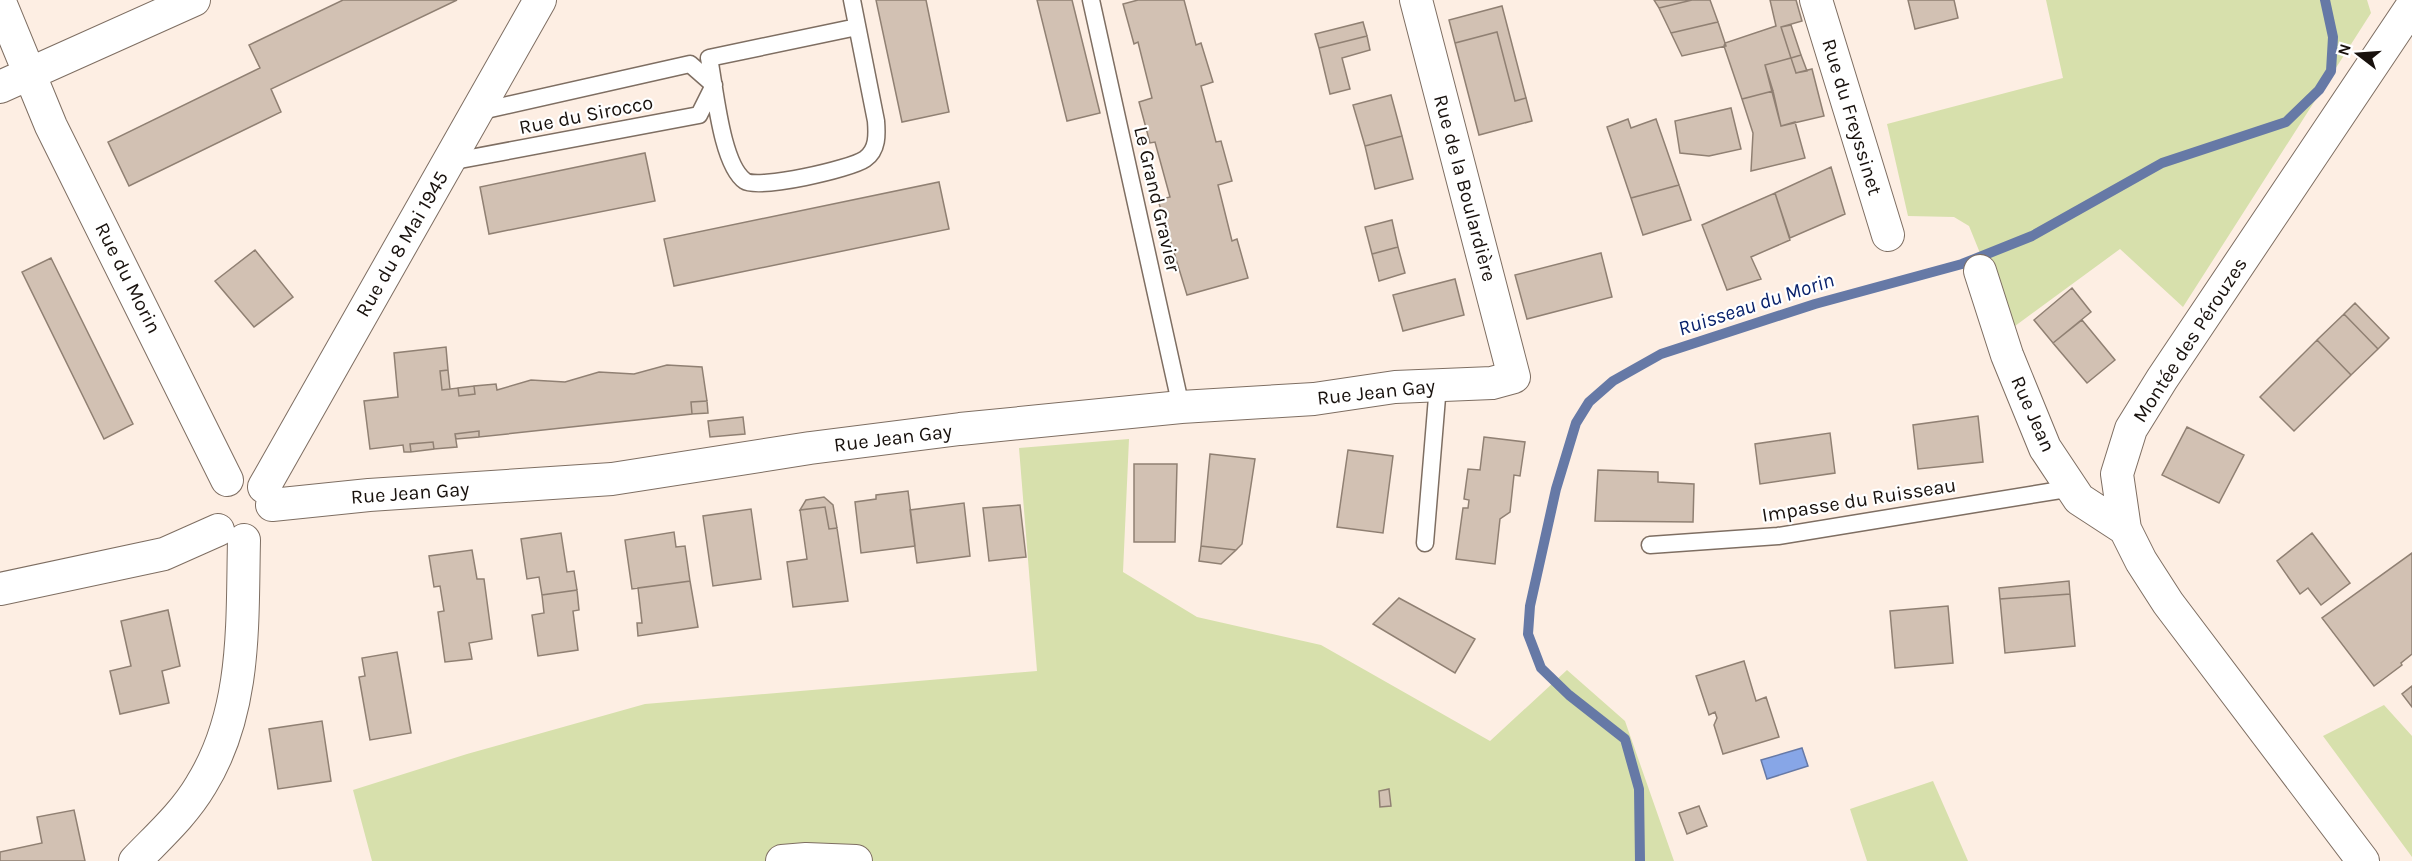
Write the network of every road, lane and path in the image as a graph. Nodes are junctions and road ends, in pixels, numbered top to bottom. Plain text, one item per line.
1 (194, 0) edge
2 (540, 0) edge
3 (852, 0) edge
4 (1091, 0) edge
5 (1416, 0) edge
6 (1816, 0) edge
7 (0, 2) edge
8 (2412, 6) edge
9 (857, 27) junction
10 (30, 75) junction
11 (714, 85) junction
12 (0, 87) edge
13 (477, 112) junction
14 (448, 162) junction
15 (1888, 235) dead end
16 (1980, 271) dead end
17 (1514, 377) joint
18 (1438, 385) junction
19 (1181, 407) junction
20 (228, 480) junction
21 (2073, 488) junction
22 (268, 496) junction
23 (2126, 529) junction
24 (231, 535) junction
25 (1425, 543) dead end
26 (1650, 545) dead end
27 (0, 589) edge
28 (135, 861) edge
29 (782, 861) edge
30 (855, 861) edge
31 (2363, 861) edge

1 - 10 street
2 - 13 street, Rue du 8 Mai 1945
3 - 9 lane
4 - 19 lane, Le Grand Gravier
5 - 17 street, Rue de la Boulardière
6 - 15 street, Rue du Freyssinet
7 - 10 street, Rue du Morin
8 - 23 street, Montée des Pérouzes
9 - 11 lane
9 - 11 lane
10 - 12 street
10 - 20 street, Rue du Morin
11 - 13 lane, Rue du Sirocco
11 - 14 lane, Rue du Sirocco
13 - 14 street, Rue du 8 Mai 1945
14 - 22 street, Rue du 8 Mai 1945
16 - 21 street, Rue Jean
17 - 18 street, Rue Jean Gay
18 - 19 street, Rue Jean Gay
18 - 25 lane
19 - 22 street, Rue Jean Gay
20 - 22 street
20 - 24 street
21 - 23 street, Rue Jean
21 - 26 lane, Impasse du Ruisseau
22 - 24 street
23 - 31 street, Montée des Pérouzes
24 - 27 street
24 - 28 street
29 - 30 street

